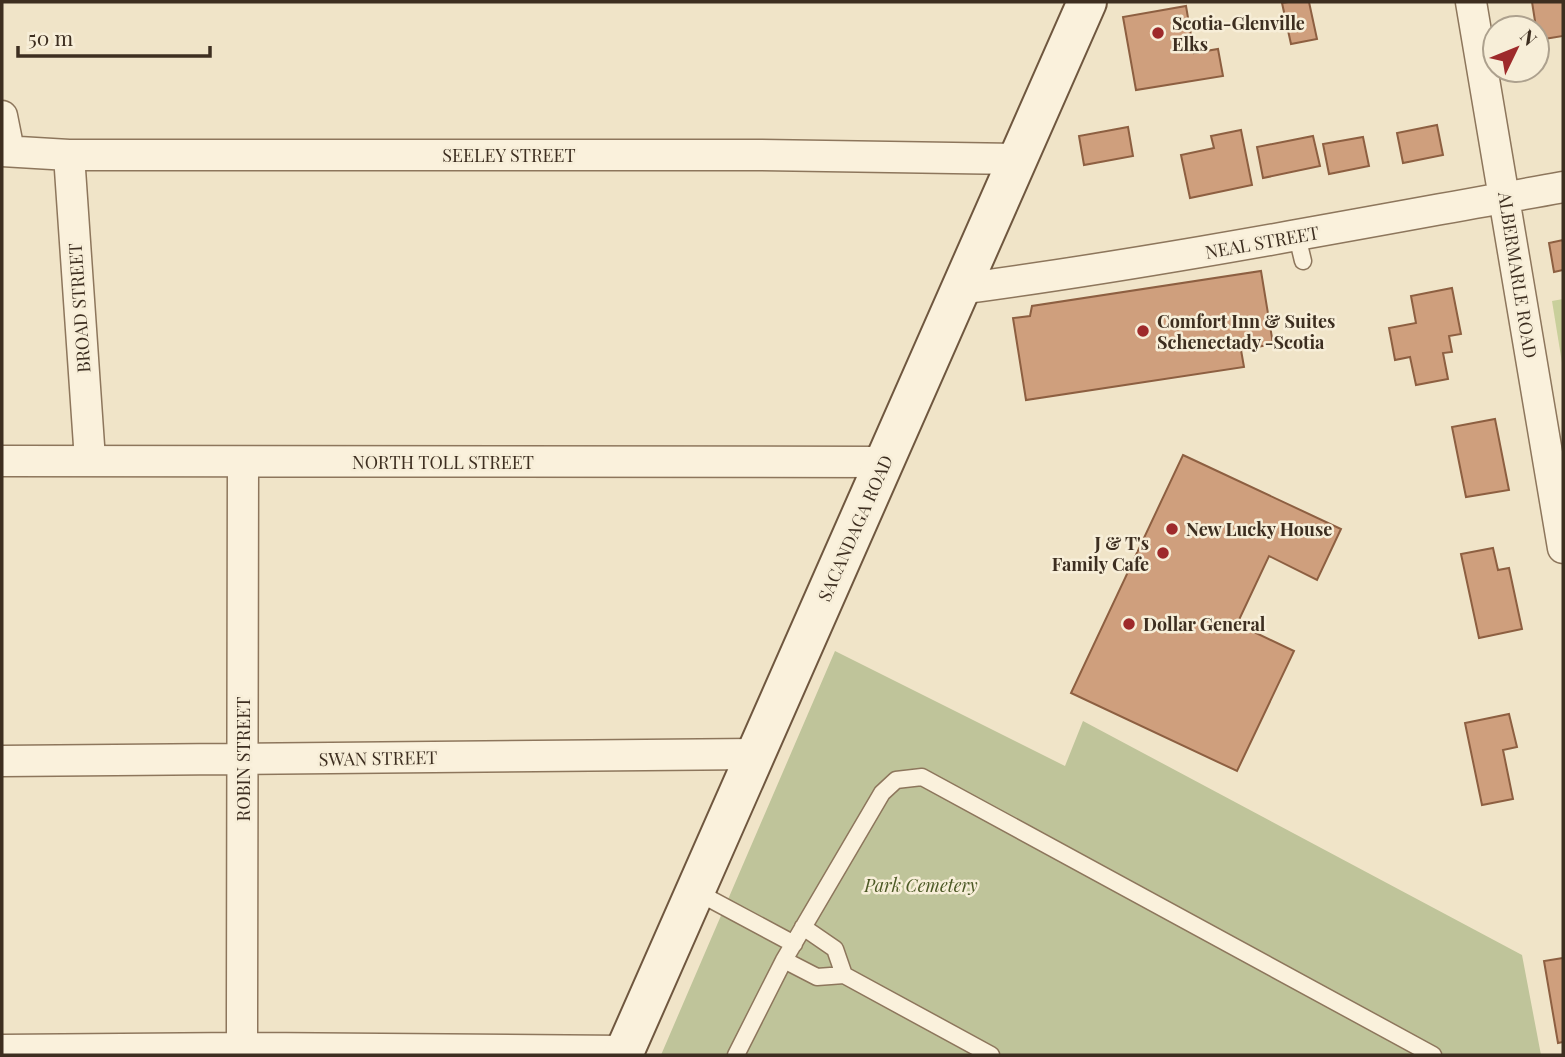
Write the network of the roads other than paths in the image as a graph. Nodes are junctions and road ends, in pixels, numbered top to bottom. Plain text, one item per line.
1 (1087, 2) edge
2 (1471, 2) edge
3 (2, 116) edge
4 (5, 151) edge
5 (69, 155) junction
6 (1017, 159) junction
7 (1563, 187) edge
8 (1506, 197) junction
9 (960, 289) junction
10 (90, 460) junction
11 (2, 461) edge
12 (243, 462) junction
13 (884, 462) junction
14 (1563, 548) edge
15 (755, 754) junction
16 (243, 760) junction
17 (2, 761) edge
18 (695, 891) junction
19 (803, 927) junction
20 (794, 944) junction
21 (784, 960) junction
22 (844, 975) junction
23 (2, 1050) edge
24 (240, 1052) edge
25 (624, 1053) edge
26 (736, 1055) edge
27 (991, 1055) edge
28 (1433, 1055) edge

1 - 6 main road, SACANDAGA ROAD
2 - 8 street, ALBERMARLE ROAD
3 - 4 street
4 - 5 street, SEELEY STREET
5 - 6 street, SEELEY STREET
5 - 10 street, BROAD STREET
6 - 9 main road, SACANDAGA ROAD
7 - 8 street, NEAL STREET
8 - 9 street, NEAL STREET
8 - 14 street, ALBERMARLE ROAD
9 - 13 main road, SACANDAGA ROAD
10 - 11 street, NORTH TOLL STREET
10 - 12 street, NORTH TOLL STREET
12 - 13 street, NORTH TOLL STREET
12 - 16 street, ROBIN STREET
13 - 15 main road, SACANDAGA ROAD
15 - 16 street, SWAN STREET
15 - 18 main road, SACANDAGA ROAD
16 - 17 street, SWAN STREET
16 - 24 street, ROBIN STREET
18 - 20 lane
18 - 25 main road, SACANDAGA ROAD
19 - 20 lane
19 - 22 lane
19 - 28 lane
20 - 21 lane
21 - 22 lane
21 - 26 lane
22 - 27 lane
23 - 24 street
24 - 25 street

